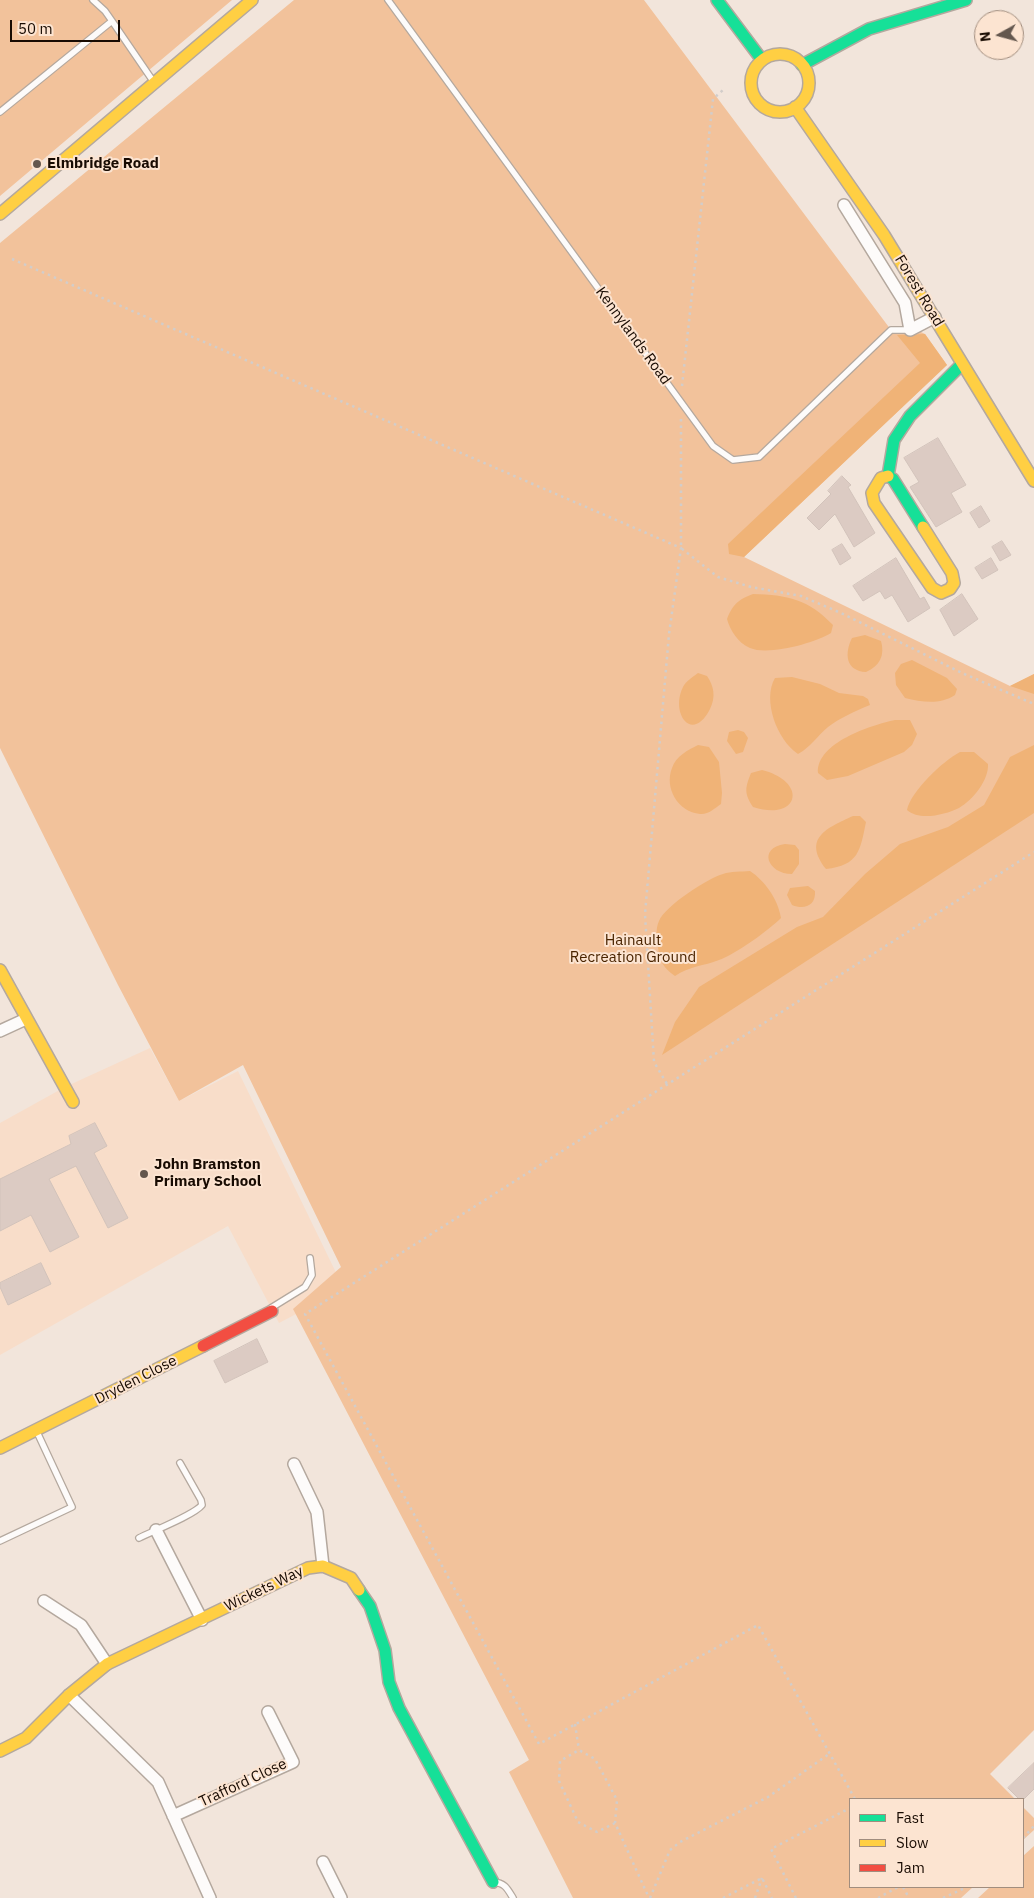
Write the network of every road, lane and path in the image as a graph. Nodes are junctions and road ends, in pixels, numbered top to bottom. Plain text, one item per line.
1 (93, 0) edge
2 (252, 0) edge
3 (388, 0) edge
4 (717, 0) edge
5 (966, 0) edge
6 (112, 21) junction
7 (762, 60) junction
8 (802, 65) junction
9 (154, 83) junction
10 (795, 108) junction
11 (0, 112) edge
12 (844, 205) dead end
13 (0, 214) edge
14 (12, 260) dead end
15 (935, 317) junction
16 (910, 330) junction
17 (962, 364) junction
18 (888, 476) junction
19 (1034, 481) edge
20 (1034, 852) edge
21 (0, 970) edge
22 (26, 1019) junction
23 (0, 1032) edge
24 (667, 1084) junction
25 (73, 1102) dead end
26 (310, 1258) dead end
27 (272, 1311) joint
28 (36, 1430) junction
29 (0, 1448) edge
30 (180, 1463) dead end
31 (294, 1464) dead end
32 (156, 1530) junction
33 (140, 1538) dead end
34 (0, 1541) edge
35 (323, 1566) junction
36 (44, 1601) dead end
37 (202, 1620) junction
38 (107, 1664) junction
39 (69, 1696) junction
40 (268, 1712) dead end
41 (575, 1724) junction
42 (579, 1750) junction
43 (0, 1751) edge
44 (830, 1754) junction
45 (606, 1778) junction
46 (600, 1781) dead end
47 (854, 1798) edge
48 (849, 1809) edge
49 (173, 1816) junction
50 (615, 1823) junction
51 (1034, 1826) edge
52 (1024, 1837) edge
53 (323, 1862) dead end
54 (762, 1878) junction
55 (492, 1882) joint
56 (896, 1888) edge
57 (965, 1888) edge
58 (210, 1898) edge
59 (341, 1898) edge
60 (513, 1898) edge
61 (649, 1898) edge
62 (723, 1898) edge
63 (755, 1898) edge
64 (772, 1898) edge
65 (796, 1898) edge
66 (878, 1898) edge
67 (943, 1898) edge

1 - 6 lane
2 - 9 street
3 - 16 lane, Kennylands Road
4 - 7 street
5 - 8 street
6 - 9 lane
6 - 11 lane
7 - 8 street
7 - 10 street
8 - 10 street
9 - 13 street
10 - 15 street, Forest Road
12 - 16 street
14 - 24 path
15 - 16 street, Kennylands Road
15 - 17 street, Forest Road
17 - 18 street
17 - 19 street, Forest Road
18 - 18 street
20 - 24 path
21 - 22 street
22 - 23 street
22 - 25 street
24 - 41 path
26 - 27 lane
27 - 28 street, Dryden Close
28 - 29 street, Dryden Close
28 - 34 lane
30 - 32 lane
31 - 35 street
32 - 33 lane
32 - 37 street
35 - 37 street, Wickets Way
35 - 55 street, Wickets Way
36 - 38 street
37 - 38 street, Wickets Way
38 - 39 street, Wickets Way
39 - 43 street, Wickets Way
39 - 49 street
40 - 49 street, Trafford Close
41 - 42 path
41 - 44 path
42 - 45 path
42 - 50 path
44 - 47 path
44 - 61 path
45 - 46 path
45 - 50 path
48 - 65 path
49 - 58 street
50 - 61 path
51 - 52 path
53 - 59 street
54 - 62 path
54 - 63 path
54 - 64 path
55 - 60 lane
56 - 66 path
57 - 67 path

